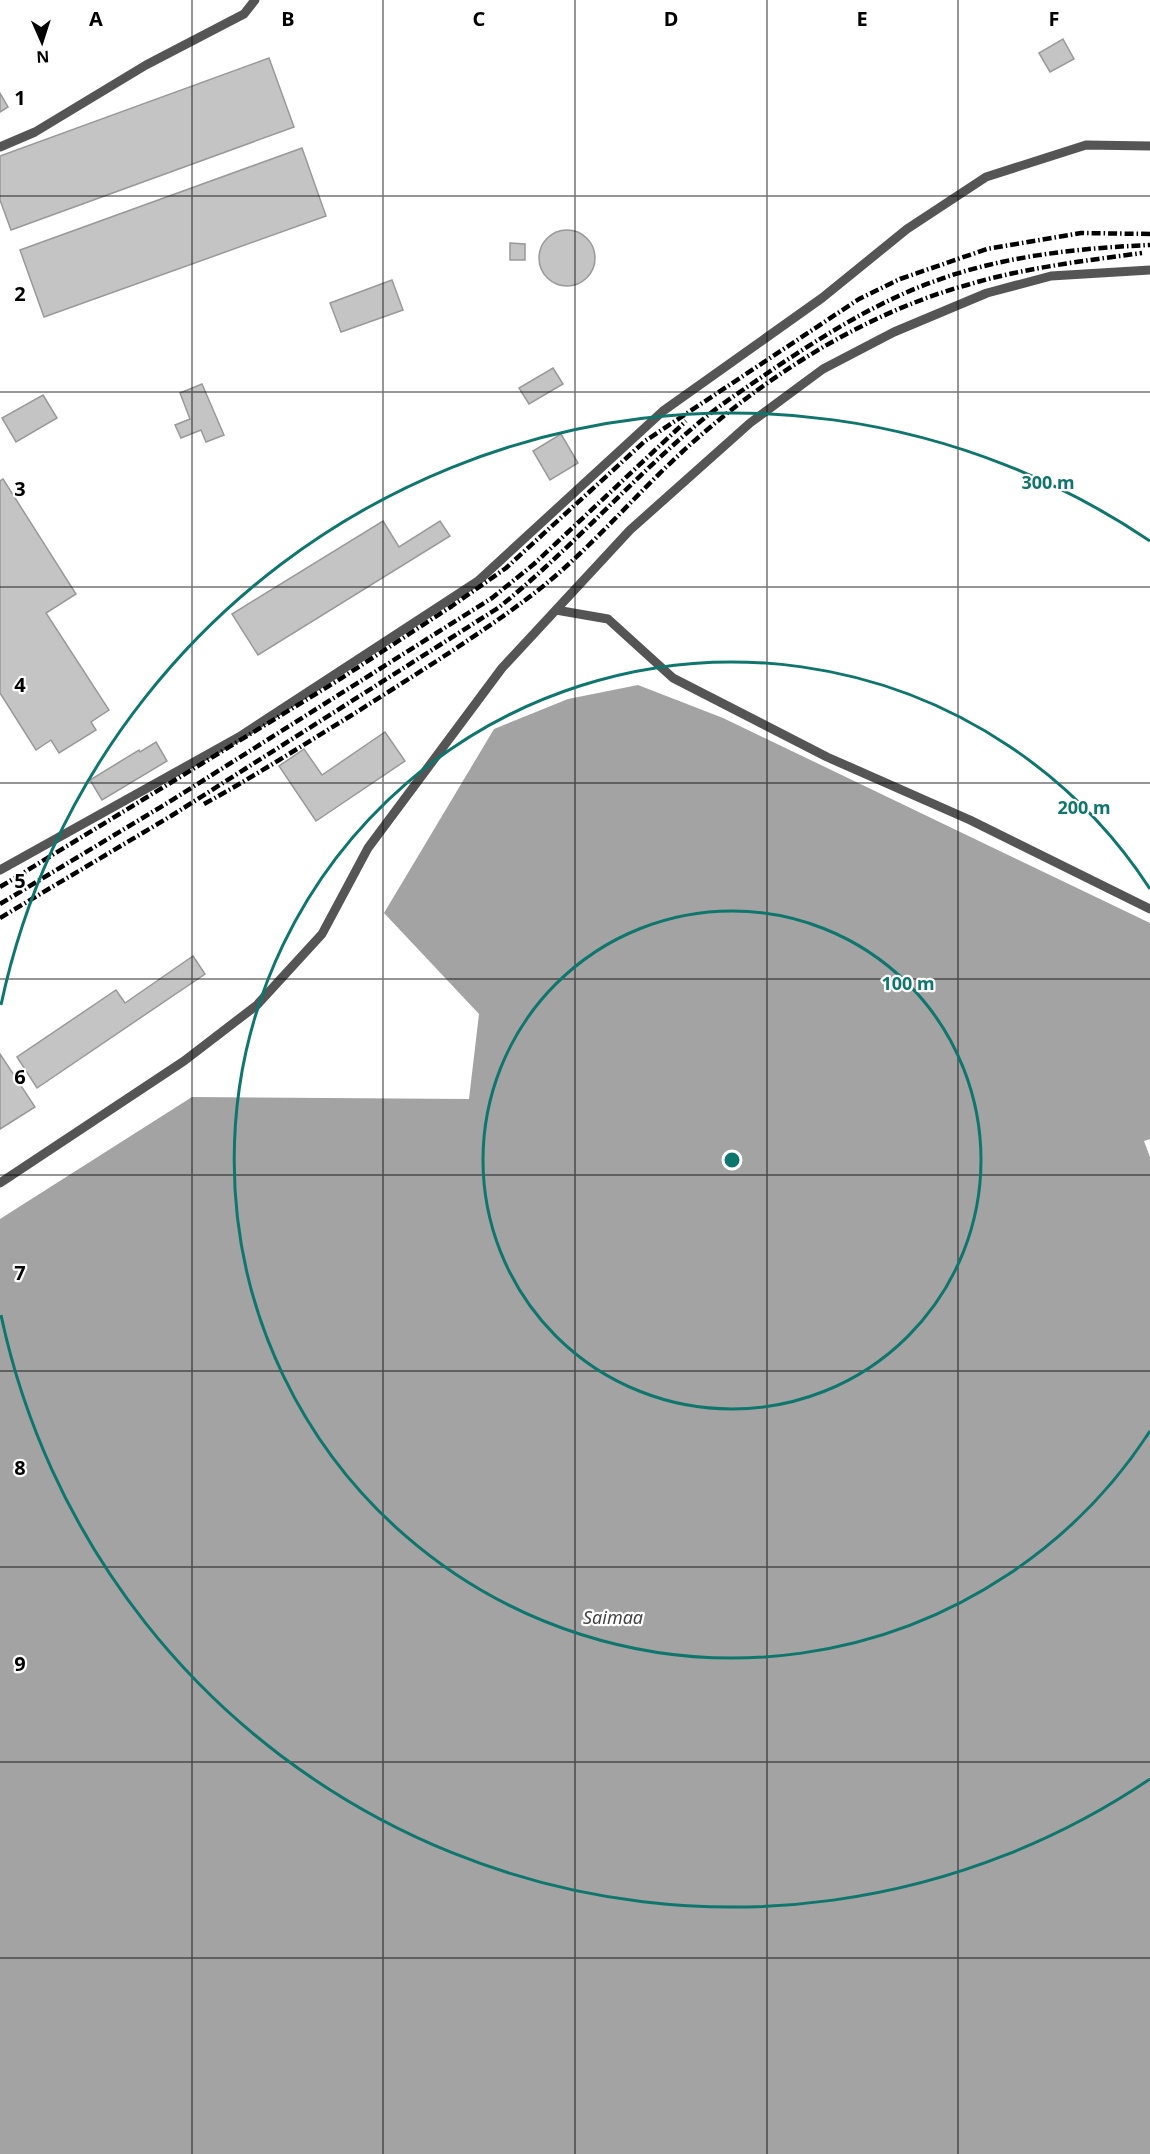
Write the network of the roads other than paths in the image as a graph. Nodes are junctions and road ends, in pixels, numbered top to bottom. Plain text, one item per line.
1 (255, 0) edge
2 (1150, 146) edge
3 (0, 147) edge
4 (1150, 270) edge
5 (555, 610) junction
6 (0, 870) edge
7 (1150, 909) edge
8 (0, 1183) edge

1 - 3 lane
2 - 6 lane
4 - 5 lane
5 - 7 lane
5 - 8 lane

